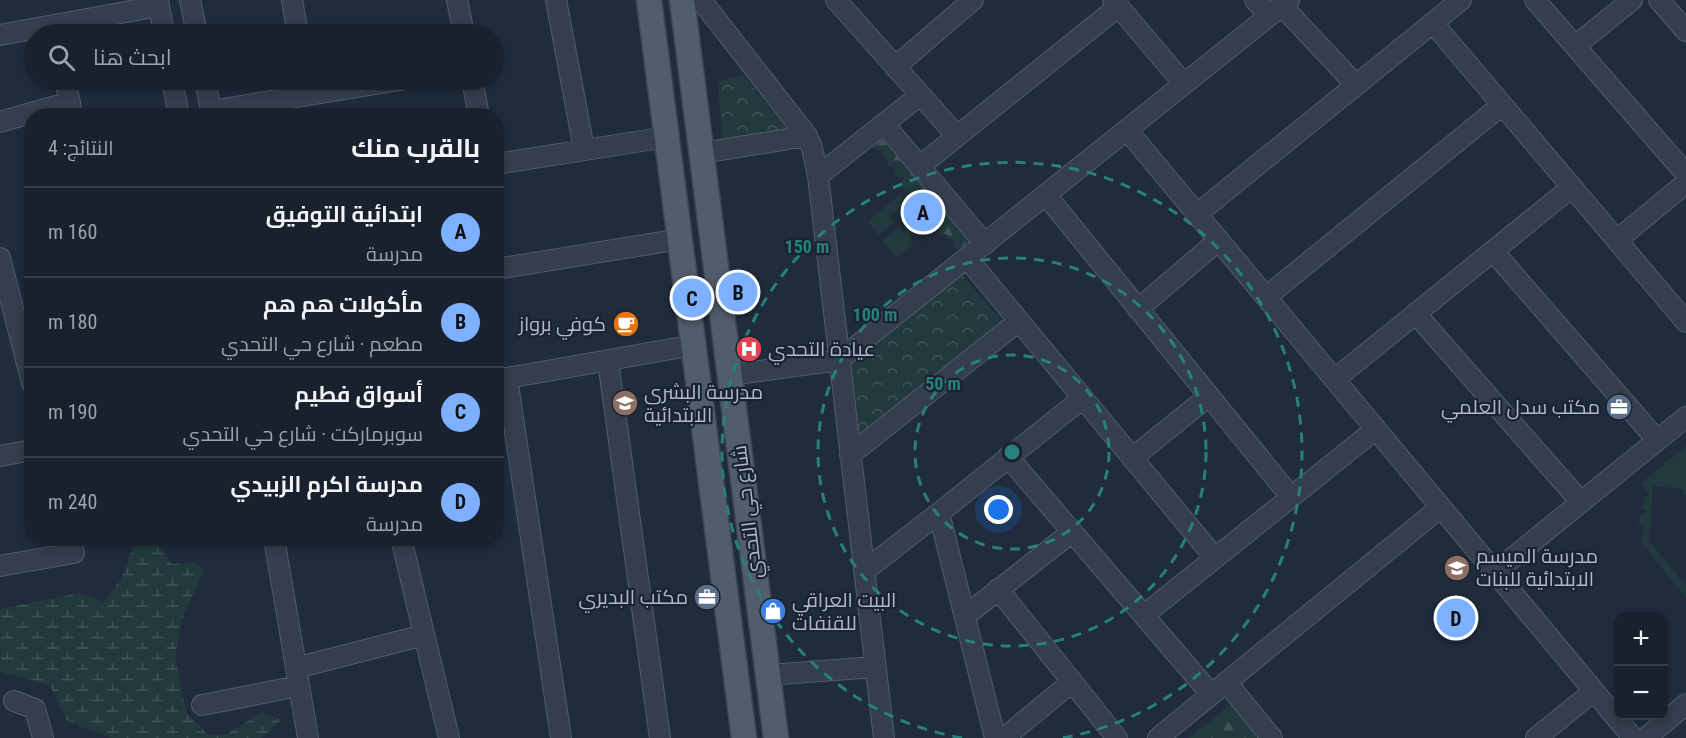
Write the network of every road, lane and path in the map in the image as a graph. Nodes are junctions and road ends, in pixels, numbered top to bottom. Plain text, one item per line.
1 (190, 0) edge
2 (292, 0) edge
3 (457, 0) edge
4 (556, 0) edge
5 (650, 0) edge
6 (682, 0) edge
7 (701, 0) edge
8 (836, 0) edge
9 (1255, 0) edge
10 (1461, 0) edge
11 (1535, 0) edge
12 (1632, 0) edge
13 (1659, 0) edge
14 (967, 2) edge
15 (158, 3) edge
16 (1116, 3) edge
17 (1280, 7) edge
18 (1433, 23) junction
19 (78, 24) edge
20 (162, 24) edge
21 (194, 24) edge
22 (296, 24) edge
23 (462, 24) edge
24 (1686, 31) edge
25 (24, 32) edge
26 (0, 34) edge
27 (1575, 46) junction
28 (895, 67) junction
29 (1184, 84) junction
30 (1356, 85) junction
31 (67, 90) edge
32 (174, 90) edge
33 (207, 90) edge
34 (296, 90) edge
35 (474, 90) edge
36 (920, 95) junction
37 (1502, 105) junction
38 (71, 108) edge
39 (177, 108) edge
40 (210, 108) edge
41 (229, 108) edge
42 (477, 108) edge
43 (24, 118) edge
44 (0, 122) edge
45 (884, 124) junction
46 (1127, 130) junction
47 (807, 136) junction
48 (957, 136) junction
49 (667, 137) junction
50 (584, 149) junction
51 (702, 153) junction
52 (504, 163) edge
53 (920, 166) junction
54 (1686, 174) edge
55 (818, 176) junction
56 (1686, 183) edge
57 (1572, 187) junction
58 (1046, 195) junction
59 (1197, 214) junction
60 (680, 238) junction
61 (1219, 240) junction
62 (1617, 240) junction
63 (985, 244) junction
64 (1493, 251) junction
65 (0, 258) edge
66 (967, 258) junction
67 (715, 262) junction
68 (504, 268) edge
69 (684, 269) junction
70 (1266, 297) junction
71 (722, 309) junction
72 (1138, 309) junction
73 (1416, 314) junction
74 (690, 316) junction
75 (1019, 321) junction
76 (1686, 322) edge
77 (694, 345) junction
78 (24, 352) edge
79 (608, 360) junction
80 (839, 360) junction
81 (730, 375) junction
82 (504, 379) edge
83 (1335, 379) junction
84 (504, 391) edge
85 (1209, 396) junction
86 (1083, 398) junction
87 (1686, 417) edge
88 (1376, 429) junction
89 (1657, 441) junction
90 (24, 452) edge
91 (850, 455) junction
92 (0, 456) edge
93 (1008, 457) junction
94 (1132, 458) junction
95 (742, 468) junction
96 (711, 476) junction
97 (1291, 497) junction
98 (1581, 502) junction
99 (1441, 507) junction
100 (939, 513) junction
101 (1072, 532) junction
102 (749, 537) junction
103 (717, 538) junction
104 (73, 546) edge
105 (275, 546) edge
106 (403, 546) edge
107 (1215, 558) junction
108 (0, 566) edge
109 (864, 571) junction
110 (1495, 572) junction
111 (998, 590) junction
112 (1143, 615) junction
113 (965, 616) junction
114 (424, 635) junction
115 (875, 667) junction
116 (768, 675) junction
117 (298, 677) junction
118 (1072, 682) junction
119 (1219, 688) junction
120 (1594, 691) junction
121 (14, 701) dead end
122 (1686, 704) edge
123 (202, 705) dead end
124 (44, 738) edge
125 (308, 738) edge
126 (448, 738) edge
127 (561, 738) edge
128 (660, 738) edge
129 (744, 738) edge
130 (776, 738) edge
131 (884, 738) edge
132 (994, 738) edge
133 (1004, 738) edge
134 (1117, 738) edge
135 (1158, 738) edge
136 (1272, 738) edge
137 (1536, 738) edge
138 (1633, 738) edge
139 (1646, 738) edge

1 - 21 street
2 - 22 street
3 - 23 street
4 - 50 street
5 - 49 main road, شارع حي التحدي
6 - 51 main road, شارع حي التحدي
7 - 47 street
8 - 28 street
9 - 17 street
10 - 18 street
11 - 27 street
12 - 27 street
13 - 24 street
14 - 28 street
15 - 19 street
15 - 20 street
16 - 29 street
16 - 48 street
17 - 29 street
17 - 30 street
18 - 30 street
18 - 37 street
25 - 26 street
27 - 54 street
28 - 36 street
29 - 46 street
30 - 59 street
31 - 38 street
32 - 39 street
33 - 40 street
34 - 41 street
35 - 42 street
36 - 45 street
36 - 48 street
37 - 57 street
37 - 70 street
43 - 44 street
45 - 53 street
45 - 55 street
46 - 58 street
46 - 59 street
47 - 51 street
47 - 55 street
48 - 53 street
49 - 50 street
49 - 60 main road, شارع حي التحدي
50 - 52 street
51 - 67 main road, شارع حي التحدي
53 - 63 street
55 - 80 street
56 - 62 street
57 - 62 street
57 - 64 street
58 - 63 street
58 - 72 street
59 - 61 street
60 - 68 street
60 - 69 main road, شارع حي التحدي
61 - 70 street
61 - 72 street
62 - 76 street
63 - 66 street
64 - 73 street
64 - 89 street
65 - 78 street
66 - 75 street
66 - 80 street
67 - 69 main road
67 - 71 main road, شارع حي التحدي
69 - 74 main road, شارع حي التحدي
70 - 83 street
71 - 74 main road
71 - 81 main road, شارع حي التحدي
72 - 85 street
73 - 83 street
73 - 98 street
74 - 77 main road, شارع حي التحدي
75 - 86 street
75 - 91 street
77 - 79 street
77 - 96 main road, شارع حي التحدي
79 - 82 street
79 - 128 street
80 - 81 street
80 - 91 street
81 - 95 main road, شارع حي التحدي
83 - 88 street
84 - 127 street
85 - 94 street
85 - 97 street
86 - 93 street
86 - 94 street
87 - 89 street
88 - 97 street
88 - 99 street
89 - 98 street
90 - 92 street
91 - 109 street
93 - 100 street
93 - 101 street
94 - 107 street
95 - 96 main road
95 - 102 main road, شارع حي التحدي
96 - 103 main road, شارع حي التحدي
97 - 107 street
98 - 110 street
99 - 110 street
99 - 119 street
100 - 109 street
100 - 113 street
101 - 111 street
101 - 112 street
102 - 103 main road
102 - 116 main road, شارع حي التحدي
103 - 129 main road, شارع حي التحدي
104 - 108 street
105 - 117 street
106 - 114 street
107 - 112 street
109 - 115 street
110 - 120 street
111 - 113 street
111 - 118 street
112 - 119 street
113 - 132 street
114 - 117 street
114 - 126 street
115 - 116 street
115 - 131 street
116 - 130 main road, شارع حي التحدي
117 - 123 street
117 - 125 street
118 - 133 street
118 - 134 street
119 - 135 street
119 - 136 street
120 - 137 street
120 - 138 street
121 - 124 street
122 - 139 street

